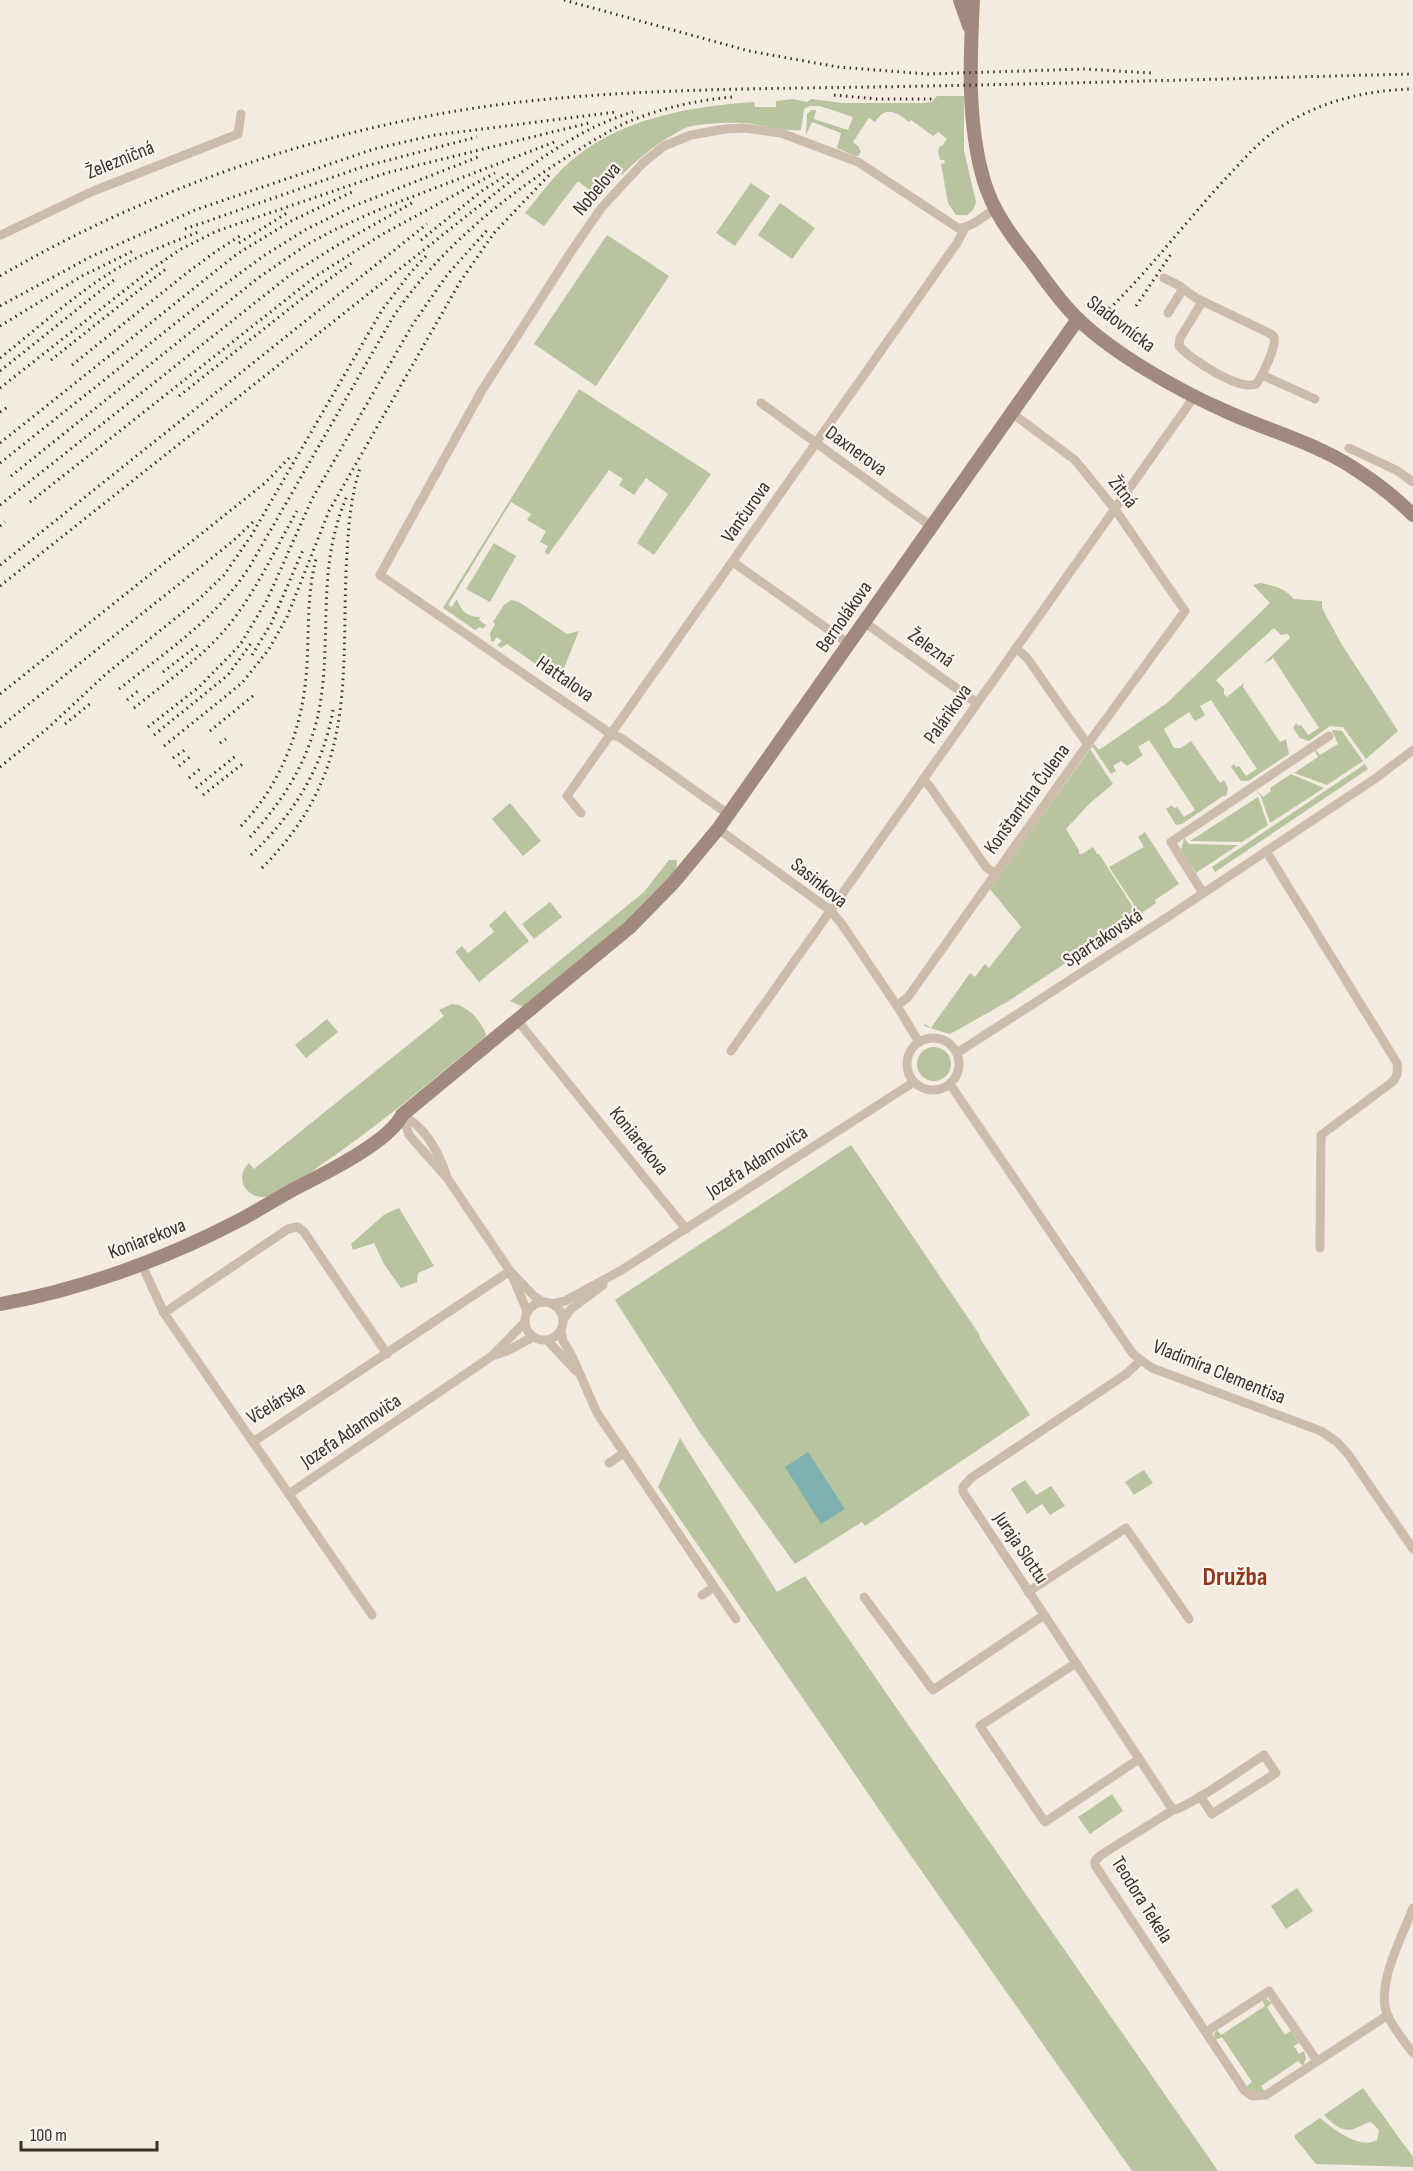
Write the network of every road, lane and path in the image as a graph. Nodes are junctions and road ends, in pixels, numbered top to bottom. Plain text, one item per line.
1 (960, 0) edge
2 (967, 0) edge
3 (973, 0) edge
4 (980, 0) edge
5 (971, 33) junction
6 (242, 114) dead end
7 (994, 210) junction
8 (964, 228) junction
9 (0, 235) edge
10 (1164, 278) dead end
11 (1184, 289) junction
12 (1202, 302) junction
13 (1168, 313) dead end
14 (1078, 319) junction
15 (1262, 375) junction
16 (1194, 397) junction
17 (1315, 399) dead end
18 (761, 403) dead end
19 (1013, 414) junction
20 (816, 445) junction
21 (1349, 448) dead end
22 (1413, 482) edge
23 (1114, 508) junction
24 (1413, 515) edge
25 (932, 527) junction
26 (733, 562) junction
27 (380, 575) joint
28 (1185, 611) joint
29 (864, 622) junction
30 (849, 644) junction
31 (1016, 648) junction
32 (977, 704) junction
33 (611, 734) junction
34 (1329, 736) dead end
35 (1088, 745) junction
36 (1413, 750) edge
37 (923, 779) junction
38 (581, 813) dead end
39 (728, 814) junction
40 (718, 830) junction
41 (1266, 851) junction
42 (995, 874) junction
43 (1203, 893) junction
44 (830, 910) junction
45 (630, 927) joint
46 (897, 1006) junction
47 (517, 1020) junction
48 (919, 1042) junction
49 (731, 1051) dead end
50 (957, 1053) junction
51 (914, 1082) junction
52 (950, 1084) junction
53 (418, 1102) junction
54 (402, 1115) junction
55 (417, 1123) junction
56 (385, 1133) junction
57 (409, 1136) junction
58 (448, 1179) junction
59 (300, 1186) junction
60 (686, 1229) junction
61 (1320, 1248) dead end
62 (141, 1263) junction
63 (510, 1271) junction
64 (620, 1271) junction
65 (548, 1303) junction
66 (0, 1304) edge
67 (527, 1311) junction
68 (164, 1313) junction
69 (525, 1322) junction
70 (562, 1325) junction
71 (533, 1337) junction
72 (547, 1340) junction
73 (387, 1354) junction
74 (492, 1356) junction
75 (1140, 1361) junction
76 (578, 1373) junction
77 (253, 1442) junction
78 (624, 1453) junction
79 (609, 1463) dead end
80 (289, 1494) junction
81 (687, 1547) junction
82 (1413, 1549) edge
83 (678, 1553) dead end
84 (714, 1587) junction
85 (1028, 1592) junction
86 (702, 1595) dead end
87 (864, 1597) dead end
88 (372, 1615) dead end
89 (1044, 1615) junction
90 (736, 1619) dead end
91 (1189, 1619) dead end
92 (1076, 1663) junction
93 (1139, 1759) junction
94 (1200, 1796) junction
95 (1173, 1810) junction
96 (1413, 1908) edge
97 (1388, 2015) junction
98 (1206, 2032) junction
99 (1413, 2053) edge
100 (1317, 2061) junction

1 - 5 street
2 - 5 street, Sladovnícka
3 - 5 street, Sladovnícka
4 - 5 street
5 - 7 street, Sladovnícka
6 - 9 street, Železničná
7 - 8 street
7 - 14 street, Sladovnícka
8 - 20 street, Vančurova
8 - 27 street, Nobelova
10 - 11 street
11 - 12 street
11 - 13 street
12 - 15 street
12 - 15 street
14 - 16 street, Sladovnícka
14 - 19 street, Bernolákova
15 - 17 street
16 - 23 street, Palárikova
16 - 24 street, Sladovnícka
18 - 20 street, Daxnerova
19 - 23 street, Žitná
19 - 25 street, Bernolákova
20 - 25 street, Daxnerova
20 - 26 street, Vančurova
21 - 22 street
23 - 28 street, Žitná
23 - 31 street, Palárikova
25 - 29 street, Bernolákova
26 - 30 street
26 - 33 street, Vančurova
27 - 33 street, Hattalova
28 - 35 street, Konštantína Čulena
29 - 30 street, Bernolákova
29 - 32 street, Železná
30 - 39 street, Bernolákova
31 - 32 street, Palárikova
31 - 35 street
32 - 37 street, Palárikova
33 - 38 street, Vančurova
33 - 39 street, Hattalova
34 - 43 street
35 - 42 street, Konštantína Čulena
36 - 41 street, Spartakovská
37 - 42 street
37 - 44 street, Palárikova
39 - 40 street, Bernolákova
40 - 44 street, Sasinkova
40 - 45 street, Bernolákova
41 - 43 street, Spartakovská
41 - 61 street
42 - 46 street, Konštantína Čulena
43 - 50 street, Spartakovská
44 - 46 street, Sasinkova
44 - 49 street, Palárikova
45 - 47 street, Koniarekova
46 - 48 street, Sasinkova
47 - 53 street, Koniarekova
47 - 60 street, Koniarekova
48 - 50 street
48 - 51 street
50 - 52 street
51 - 52 street
51 - 60 street, Jozefa Adamoviča
52 - 75 street, Vladimíra Clementisa
53 - 54 street, Koniarekova
53 - 55 street
54 - 55 street
54 - 56 street, Koniarekova
54 - 57 street
54 - 59 street, Koniarekova
55 - 58 street
56 - 57 street
56 - 59 street, Koniarekova
57 - 58 street
58 - 63 street
59 - 62 street, Koniarekova
60 - 64 street, Jozefa Adamoviča
62 - 66 street, Koniarekova
62 - 68 street, Včelárska
63 - 65 street
63 - 67 street
63 - 73 street, Včelárska
64 - 65 street, Jozefa Adamoviča
64 - 70 street, Jozefa Adamoviča
65 - 67 street
65 - 70 street
67 - 69 street
68 - 73 street
68 - 77 street, Včelárska
69 - 71 street
69 - 74 street, Jozefa Adamoviča
70 - 72 street
70 - 76 street
71 - 72 street
71 - 74 street, Jozefa Adamoviča
72 - 76 street
73 - 77 street, Včelárska
74 - 80 street, Jozefa Adamoviča
75 - 82 street, Vladimíra Clementisa
75 - 85 street, Juraja Slottu
76 - 78 street
77 - 80 street
78 - 79 street
78 - 81 street
80 - 88 street
81 - 83 street
81 - 84 street
84 - 86 street
84 - 90 street
85 - 89 street, Juraja Slottu
85 - 91 street
87 - 89 street
89 - 92 street, Juraja Slottu
92 - 93 street, Juraja Slottu
92 - 93 street
93 - 95 street, Juraja Slottu
94 - 94 street, Teodora Tekela
94 - 95 street, Teodora Tekela
95 - 98 street, Teodora Tekela
96 - 97 street
97 - 99 street
97 - 100 street, Teodora Tekela
98 - 100 street, Teodora Tekela
98 - 100 street

